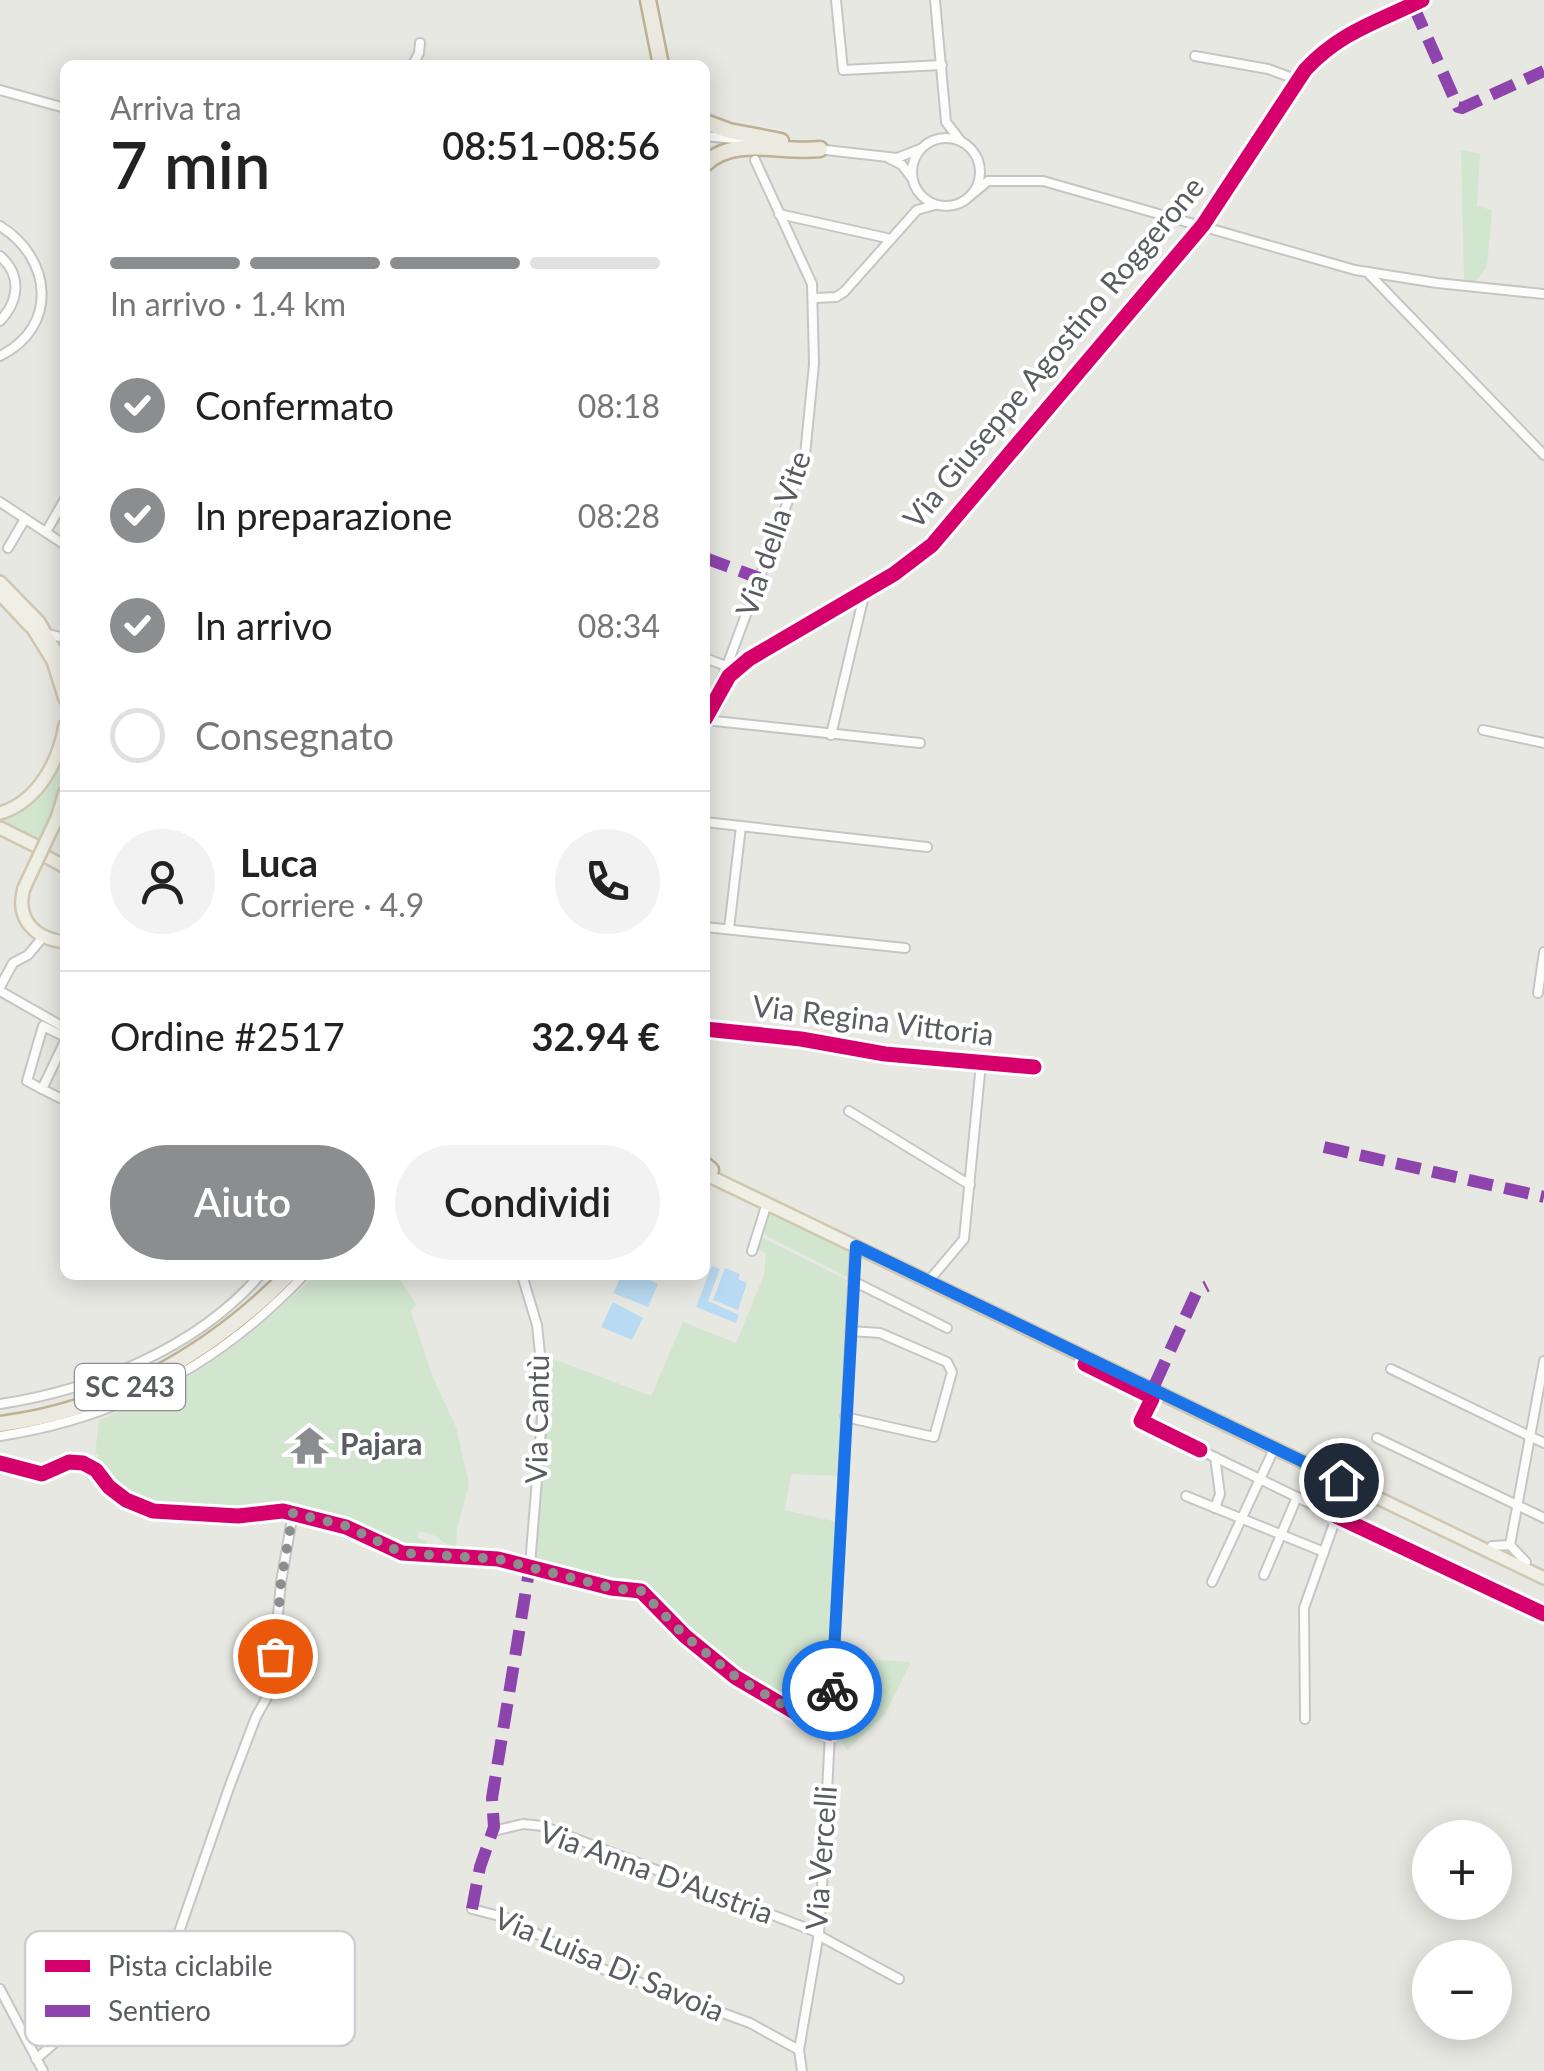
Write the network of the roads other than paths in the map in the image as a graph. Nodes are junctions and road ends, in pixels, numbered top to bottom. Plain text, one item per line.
1 (836, 0) edge
2 (936, 0) edge
3 (1422, 0) edge
4 (646, 8) edge
5 (1195, 56) dead end
6 (415, 60) edge
7 (425, 60) edge
8 (657, 60) edge
9 (942, 66) junction
10 (1298, 80) junction
11 (0, 90) edge
12 (60, 107) edge
13 (946, 122) junction
14 (710, 124) edge
15 (710, 137) edge
16 (929, 143) junction
17 (963, 143) junction
18 (815, 149) junction
19 (920, 150) junction
20 (880, 156) junction
21 (710, 160) edge
22 (755, 160) dead end
23 (978, 163) junction
24 (998, 180) junction
25 (913, 181) junction
26 (971, 195) junction
27 (935, 205) junction
28 (778, 214) junction
29 (911, 216) junction
30 (1203, 225) junction
31 (0, 226) edge
32 (891, 239) junction
33 (0, 256) edge
34 (1367, 272) junction
35 (1544, 294) edge
36 (814, 298) junction
37 (0, 321) edge
38 (0, 356) edge
39 (1544, 454) edge
40 (0, 502) edge
41 (60, 507) edge
42 (25, 519) junction
43 (46, 532) junction
44 (60, 542) edge
45 (8, 548) dead end
46 (0, 582) edge
47 (866, 591) junction
48 (0, 594) edge
49 (35, 624) junction
50 (47, 634) junction
51 (60, 637) edge
52 (710, 660) edge
53 (60, 666) edge
54 (726, 666) junction
55 (60, 668) edge
56 (715, 696) junction
57 (710, 708) edge
58 (710, 720) edge
59 (1483, 730) dead end
60 (831, 735) junction
61 (1544, 742) edge
62 (60, 743) edge
63 (920, 743) dead end
64 (0, 812) edge
65 (60, 815) edge
66 (710, 823) edge
67 (741, 826) junction
68 (0, 831) edge
69 (926, 847) dead end
70 (60, 860) edge
71 (710, 927) edge
72 (729, 929) junction
73 (57, 939) edge
74 (905, 948) dead end
75 (1544, 952) edge
76 (0, 989) edge
77 (1538, 993) dead end
78 (60, 1025) edge
79 (710, 1030) edge
80 (60, 1036) edge
81 (60, 1050) edge
82 (981, 1063) junction
83 (1034, 1068) dead end
84 (42, 1089) junction
85 (60, 1098) edge
86 (848, 1111) dead end
87 (710, 1170) edge
88 (710, 1171) edge
89 (970, 1185) junction
90 (767, 1204) junction
91 (856, 1246) junction
92 (752, 1250) dead end
93 (932, 1277) junction
94 (255, 1280) edge
95 (274, 1280) edge
96 (282, 1280) edge
97 (299, 1280) edge
98 (524, 1280) edge
99 (852, 1281) junction
100 (947, 1328) dead end
101 (850, 1331) junction
102 (1544, 1361) edge
103 (1391, 1369) dead end
104 (1542, 1385) edge
105 (0, 1404) edge
106 (845, 1417) junction
107 (0, 1421) edge
108 (0, 1436) edge
109 (1530, 1436) junction
110 (1377, 1438) dead end
111 (1544, 1442) edge
112 (1274, 1449) junction
113 (1200, 1450) dead end
114 (1215, 1457) junction
115 (0, 1463) edge
116 (1260, 1478) junction
117 (1349, 1481) junction
118 (1186, 1496) dead end
119 (1298, 1497) junction
120 (1518, 1505) junction
121 (1215, 1508) junction
122 (293, 1513) junction
123 (1336, 1516) junction
124 (1242, 1518) junction
125 (1544, 1518) edge
126 (1282, 1534) junction
127 (1510, 1545) junction
128 (1492, 1546) junction
129 (1324, 1552) junction
130 (1526, 1562) junction
131 (530, 1565) junction
132 (1544, 1574) edge
133 (1264, 1575) dead end
134 (1212, 1582) dead end
135 (1305, 1719) dead end
136 (830, 1733) junction
137 (492, 1831) dead end
138 (472, 1909) dead end
139 (178, 1931) edge
140 (818, 1934) junction
141 (899, 1979) dead end
142 (0, 1989) edge
143 (25, 2037) edge
144 (30, 2046) edge
145 (50, 2046) edge
146 (798, 2050) junction
147 (36, 2058) junction
148 (43, 2071) edge
149 (802, 2071) edge

1 - 9 street
2 - 9 street
3 - 10 street, Via Giuseppe Agostino Roggerone
4 - 8 highway
5 - 10 street
6 - 7 street
9 - 13 street
10 - 30 street, Via Giuseppe Agostino Roggerone
11 - 12 street
13 - 16 street
13 - 17 street
14 - 18 highway
15 - 18 street
16 - 17 street
16 - 19 street
17 - 23 street
18 - 20 street
18 - 21 highway
19 - 20 street
19 - 25 street
20 - 25 street
22 - 28 street
23 - 24 street
23 - 26 street
24 - 26 street
24 - 30 street
25 - 27 street
25 - 29 street
26 - 27 street
27 - 29 street
28 - 32 street
28 - 36 street
29 - 32 street
30 - 34 street
30 - 47 street, Via Giuseppe Agostino Roggerone
31 - 38 street
32 - 36 street
33 - 37 street
34 - 35 street
34 - 39 street
36 - 54 street, Via della Vite
40 - 42 street
41 - 43 street
42 - 43 street
42 - 45 street
43 - 44 street
46 - 49 main road
47 - 56 street, Via Giuseppe Agostino Roggerone
47 - 60 street
48 - 49 main road
49 - 50 main road
49 - 55 main road
50 - 51 street
50 - 53 main road
52 - 54 street
54 - 56 street, Via della Vite
56 - 57 street, Via Giuseppe Agostino Roggerone
58 - 60 street
59 - 61 street
60 - 63 street
62 - 64 main road
65 - 73 main road, bridge
66 - 67 street
67 - 69 street
67 - 72 street
68 - 70 main road
71 - 72 street
72 - 74 street
73 - 76 street
75 - 77 street
76 - 78 street
79 - 82 street, Via Regina Vittoria
80 - 84 street
81 - 84 street
82 - 83 street, Via Regina Vittoria
82 - 89 street
84 - 85 street
86 - 89 street
87 - 93 main road
88 - 90 main road
89 - 93 street
90 - 91 main road
90 - 92 street
91 - 99 street, Via Vercelli
91 - 112 main road
93 - 117 main road
94 - 105 street
95 - 107 highway, SC 243
96 - 107 highway, SC 243
97 - 108 street
98 - 131 street, Via Cantù
99 - 100 street
99 - 101 street, Via Vercelli
101 - 106 street, Via Vercelli
101 - 106 street
102 - 104 street
103 - 109 street
104 - 109 street
106 - 136 street, Via Vercelli
109 - 111 street
109 - 120 street
110 - 120 street
112 - 116 street
112 - 117 main road
113 - 114 street
114 - 116 street
114 - 121 street
115 - 122 street
116 - 119 street
116 - 124 street
117 - 123 street
117 - 128 main road
117 - 132 main road
118 - 121 street
119 - 123 street
119 - 126 street
120 - 125 street
120 - 127 street
121 - 124 street
122 - 131 street
122 - 139 street
123 - 129 street
124 - 126 street
124 - 134 street
126 - 129 street
126 - 133 street
127 - 128 street
127 - 130 street
128 - 130 main road
129 - 135 street
130 - 132 main road
131 - 136 street
136 - 140 street, Via Vercelli
137 - 140 street, Via Anna D'Austria
138 - 146 street, Via Luisa Di Savoia
140 - 141 street, Via Anna D'Austria
140 - 146 street, Via Vercelli
142 - 143 street
144 - 147 street
145 - 147 street
146 - 149 street
147 - 148 street

